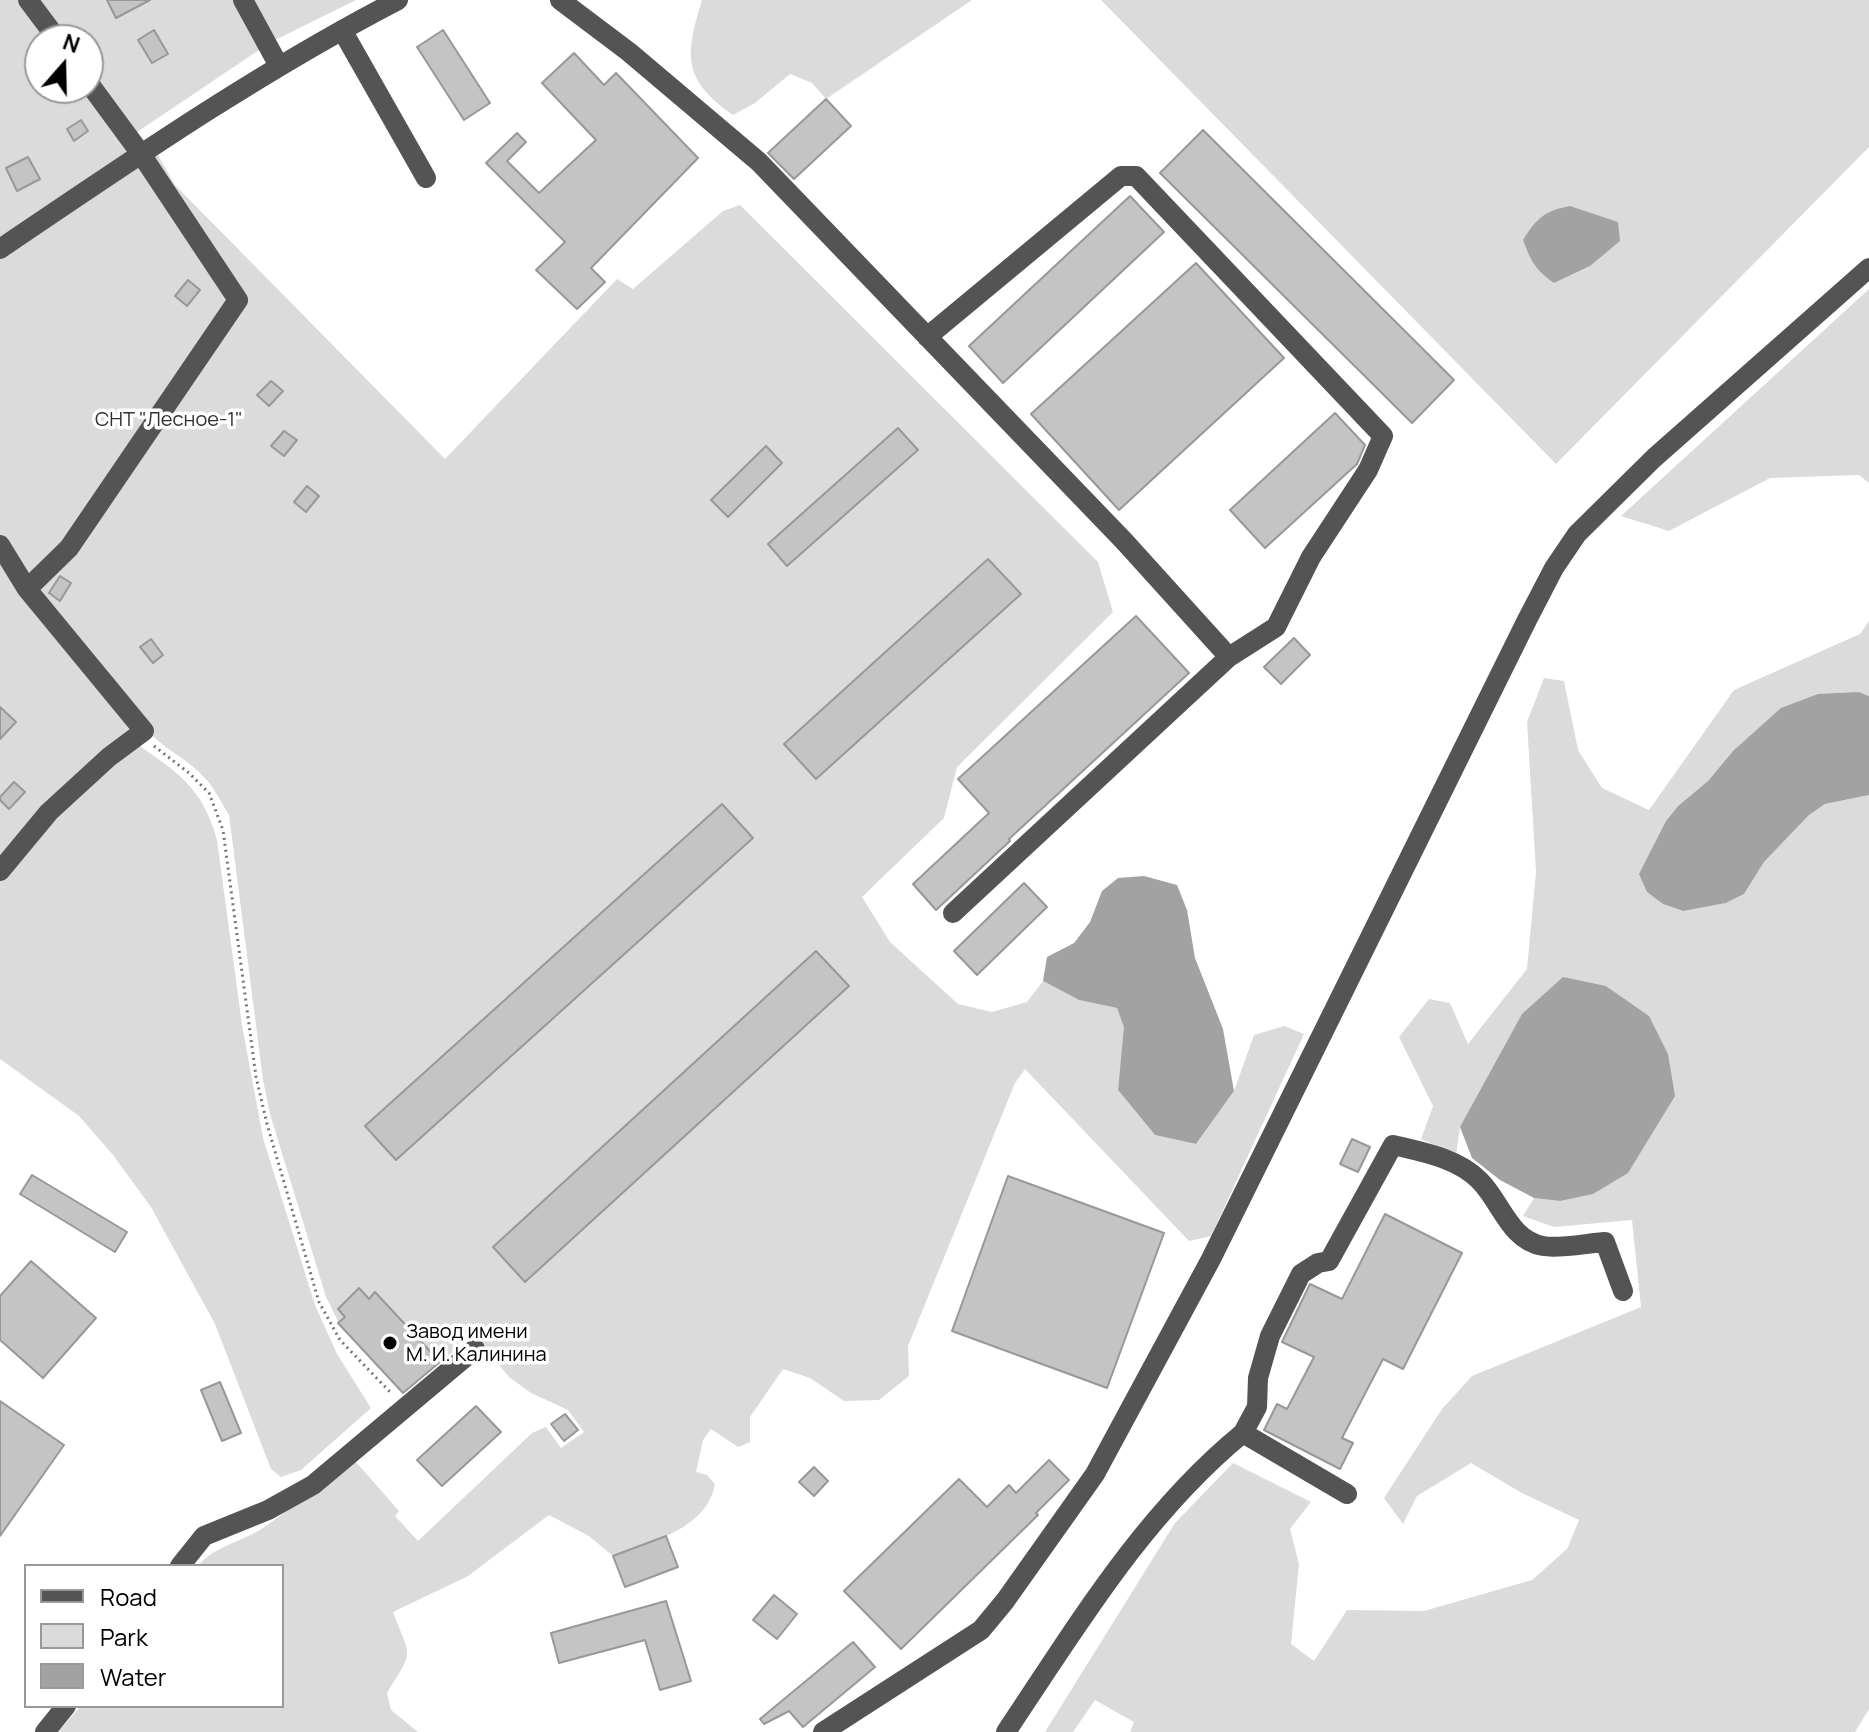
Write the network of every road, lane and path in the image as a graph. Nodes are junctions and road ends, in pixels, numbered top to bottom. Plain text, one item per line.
1 (28, 0) edge
2 (243, 0) edge
3 (560, 0) edge
4 (385, 3) edge
5 (46, 24) edge
6 (342, 30) junction
7 (279, 66) junction
8 (104, 104) edge
9 (141, 154) junction
10 (426, 178) dead end
11 (0, 249) edge
12 (1869, 268) edge
13 (927, 337) junction
14 (0, 545) edge
15 (27, 589) junction
16 (1229, 657) junction
17 (144, 731) junction
18 (0, 871) edge
19 (953, 913) dead end
20 (1623, 1291) dead end
21 (475, 1349) dead end
22 (403, 1409) junction
23 (1243, 1433) junction
24 (1347, 1494) dead end
25 (182, 1564) edge
26 (64, 1708) edge
27 (45, 1732) edge
28 (823, 1732) edge
29 (1006, 1732) edge

1 - 5 street
2 - 7 street
3 - 13 street
4 - 6 street
6 - 7 street
6 - 10 street
7 - 9 street
8 - 9 street
9 - 11 street
9 - 15 street
12 - 28 street
13 - 16 street
13 - 16 street
14 - 15 street
15 - 17 street
16 - 19 street
17 - 18 street
17 - 22 path
20 - 23 street
21 - 22 street
22 - 25 street
23 - 24 street
23 - 29 street
26 - 27 street

